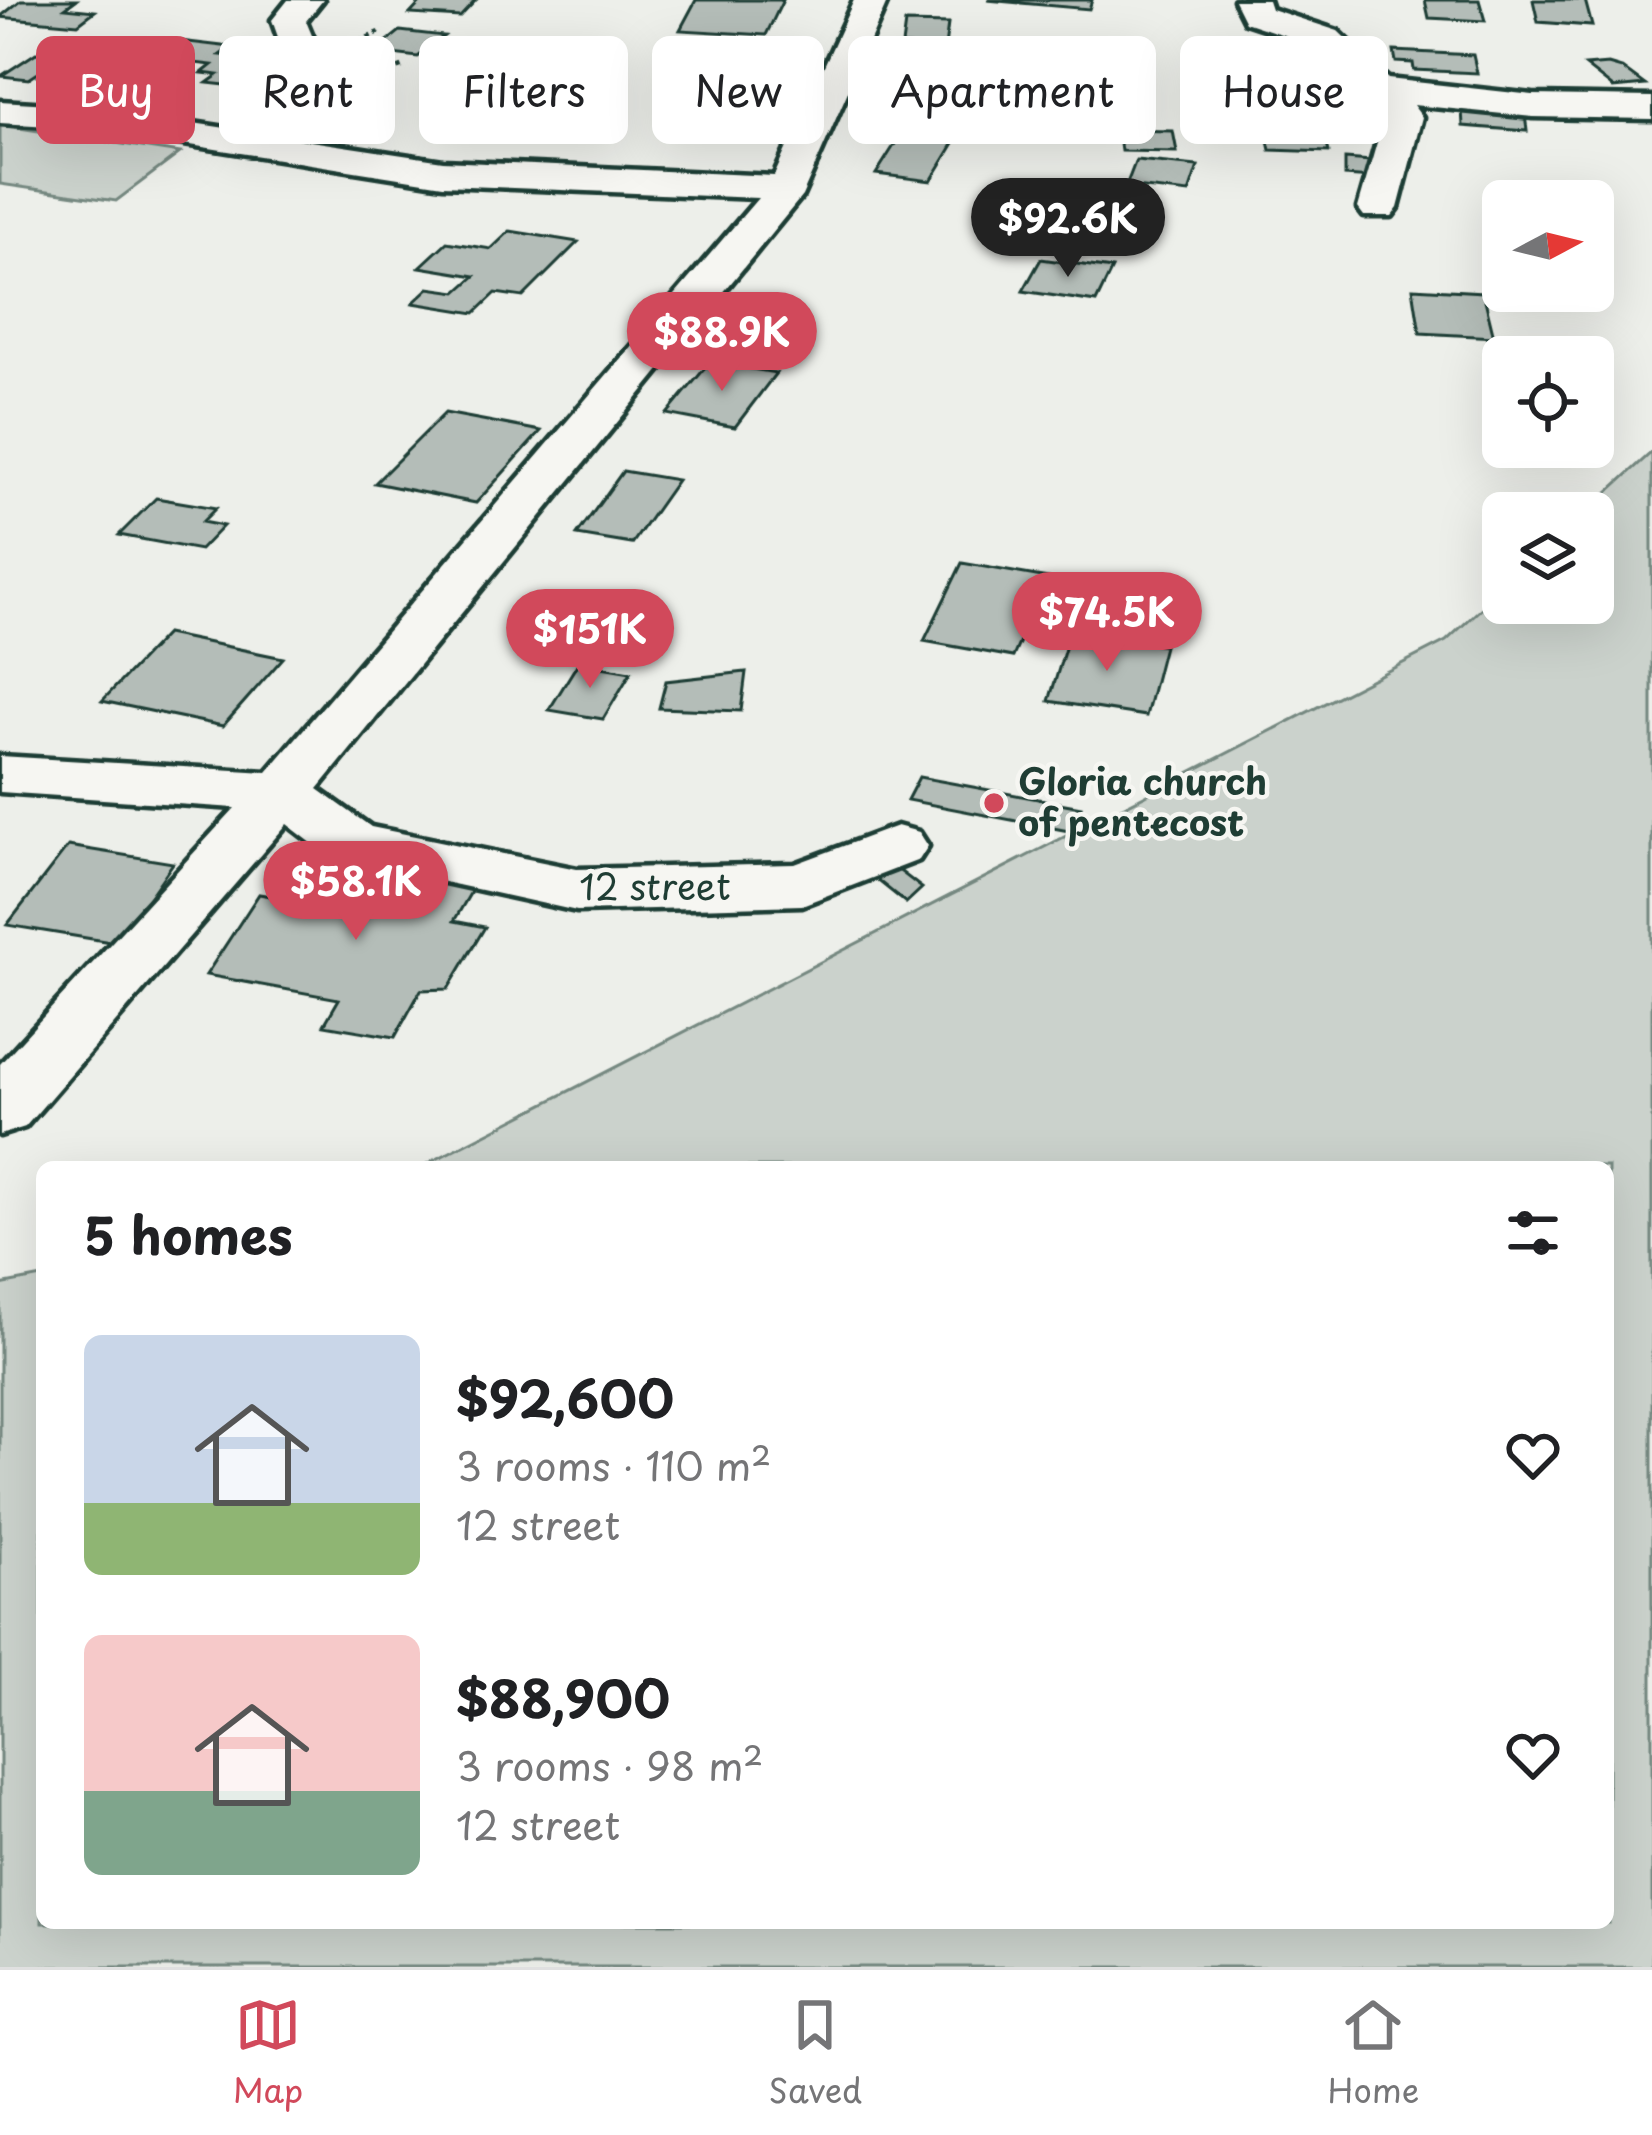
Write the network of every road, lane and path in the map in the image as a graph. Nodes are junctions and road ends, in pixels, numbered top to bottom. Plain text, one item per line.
1 (306, 0) edge
2 (871, 0) edge
3 (1251, 0) edge
4 (296, 36) edge
5 (1320, 36) edge
6 (1388, 89) edge
7 (1388, 100) edge
8 (1652, 108) edge
9 (0, 112) edge
10 (219, 137) edge
11 (268, 144) edge
12 (788, 188) junction
13 (1378, 208) dead end
14 (0, 775) edge
15 (283, 792) junction
16 (897, 847) dead end
17 (0, 1109) edge

1 - 4 street
2 - 12 street
3 - 5 street
6 - 8 street
7 - 13 street
9 - 10 street
11 - 12 street
12 - 15 street
14 - 15 street
15 - 16 street, 12 street
15 - 17 street

